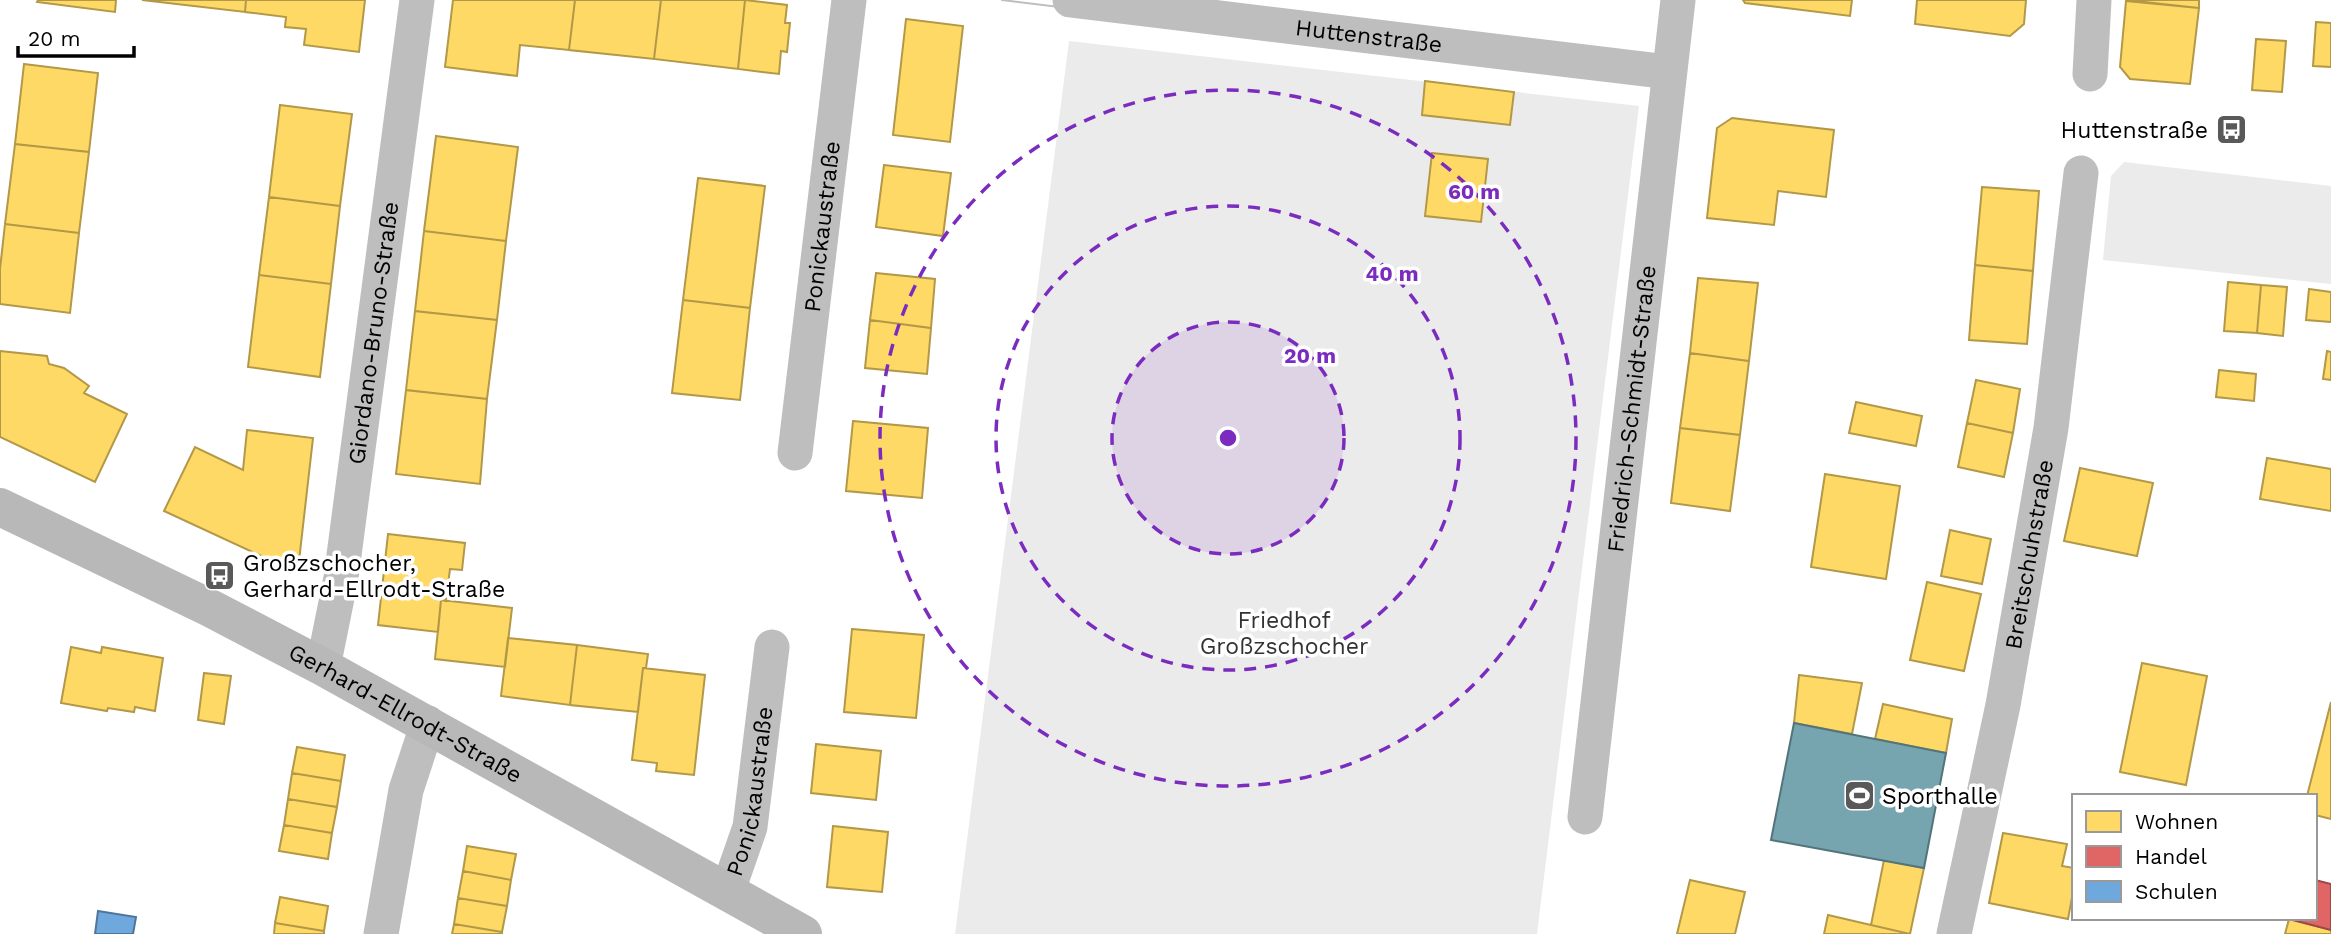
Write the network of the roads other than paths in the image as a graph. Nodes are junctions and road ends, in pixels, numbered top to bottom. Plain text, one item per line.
1 (417, 0) edge
2 (849, 0) edge
3 (1070, 0) edge
4 (1678, 0) edge
5 (2094, 0) edge
6 (1273, 12) edge
7 (1669, 72) junction
8 (2090, 74) dead end
9 (2081, 173) dead end
10 (794, 453) dead end
11 (0, 507) edge
12 (772, 647) dead end
13 (323, 667) junction
14 (428, 723) junction
15 (1585, 817) dead end
16 (727, 893) junction
17 (381, 934) edge
18 (803, 934) edge
19 (1954, 934) edge

1 - 13 street, Giordano-Bruno-Straße
2 - 10 street, Ponickaustraße
3 - 6 street, Huttenstraße
4 - 7 street, Friedrich-Schmidt-Straße
5 - 8 street
6 - 7 street, Huttenstraße
7 - 15 street, Friedrich-Schmidt-Straße
9 - 19 street, Breitschuhstraße
11 - 13 main road, Gerhard-Ellrodt-Straße
12 - 16 street, Ponickaustraße
13 - 14 main road, Gerhard-Ellrodt-Straße
14 - 16 main road, Gerhard-Ellrodt-Straße
14 - 17 street
16 - 18 main road, Gerhard-Ellrodt-Straße

